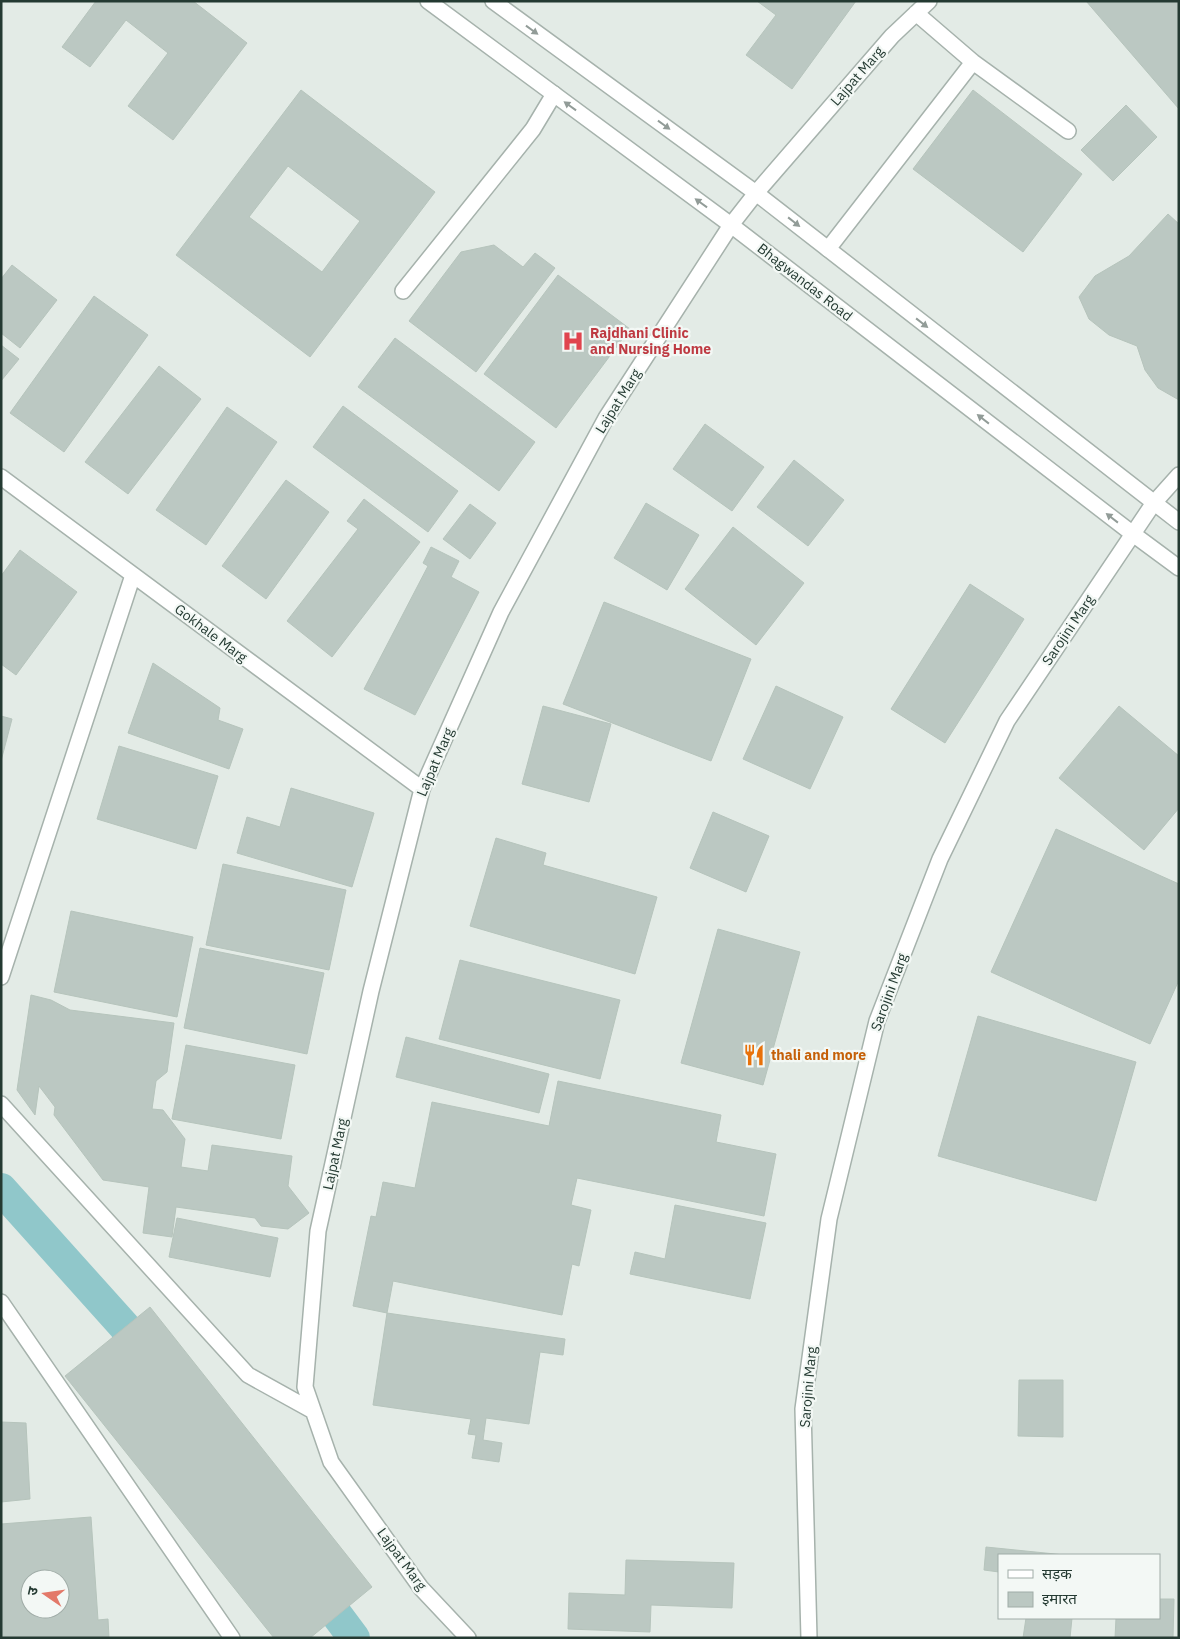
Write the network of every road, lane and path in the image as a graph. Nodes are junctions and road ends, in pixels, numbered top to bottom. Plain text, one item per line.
1 (428, 1) edge
2 (493, 1) edge
3 (929, 1) edge
4 (916, 13) junction
5 (973, 62) junction
6 (554, 94) junction
7 (1068, 131) dead end
8 (756, 193) junction
9 (731, 224) junction
10 (828, 249) junction
11 (403, 291) dead end
12 (1179, 475) edge
13 (1, 477) edge
14 (1153, 504) junction
15 (1179, 522) edge
16 (1133, 534) junction
17 (1179, 568) edge
18 (133, 575) junction
19 (422, 789) junction
20 (1, 977) edge
21 (1, 1104) edge
22 (3, 1306) edge
23 (313, 1410) junction
24 (232, 1638) edge
25 (468, 1638) edge
26 (809, 1638) edge

1 - 6 street, Bhagwandas Road
2 -> 8 street
3 - 4 street, Lajpat Marg
4 - 5 street
4 - 8 street, Lajpat Marg
5 - 7 street
5 - 10 street
9 -> 6 street, Bhagwandas Road
6 - 11 street
8 - 9 street, Lajpat Marg
8 -> 10 street
16 -> 9 street, Bhagwandas Road
9 - 19 street, Lajpat Marg
10 -> 14 street
12 - 14 street, Sarojini Marg
13 - 18 street, Gokhale Marg
14 - 15 street
14 - 16 street, Sarojini Marg
16 - 17 street, Bhagwandas Road
16 - 26 street, Sarojini Marg
18 - 19 street, Gokhale Marg
18 - 20 street
19 - 23 street, Lajpat Marg
21 - 23 street
22 - 24 street
23 - 25 street, Lajpat Marg

